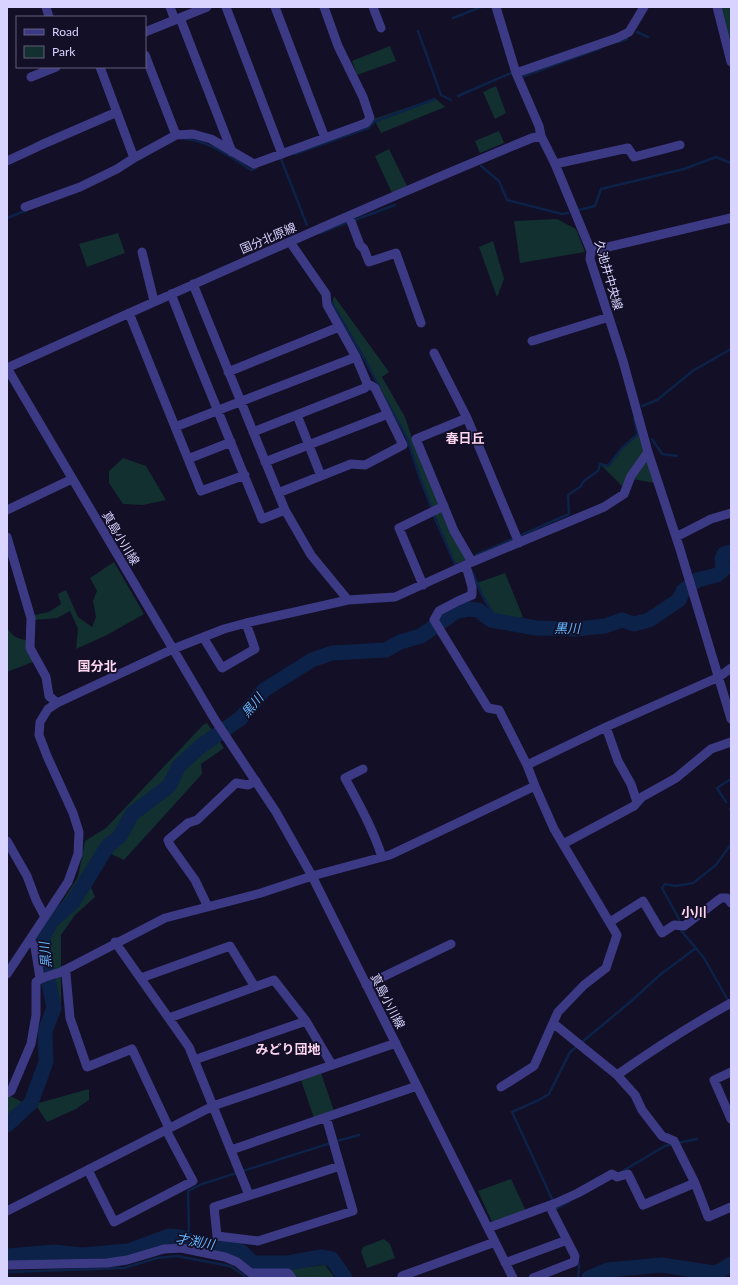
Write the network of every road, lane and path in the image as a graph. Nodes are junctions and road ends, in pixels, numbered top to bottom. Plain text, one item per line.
1 (170, 7) edge
2 (207, 7) edge
3 (226, 7) edge
4 (274, 7) edge
5 (324, 7) edge
6 (373, 7) edge
7 (496, 7) edge
8 (644, 7) edge
9 (717, 7) edge
10 (178, 19) junction
11 (381, 28) dead end
12 (146, 32) edge
13 (146, 57) edge
14 (731, 62) edge
15 (54, 68) edge
16 (100, 68) edge
17 (516, 73) junction
18 (32, 77) dead end
19 (117, 112) junction
20 (176, 135) junction
21 (541, 136) junction
22 (325, 138) junction
23 (680, 145) dead end
24 (232, 152) junction
25 (282, 154) junction
26 (134, 158) junction
27 (7, 161) edge
28 (555, 164) junction
29 (25, 207) dead end
30 (349, 216) junction
31 (731, 218) edge
32 (290, 242) junction
33 (591, 251) junction
34 (142, 252) dead end
35 (193, 284) junction
36 (171, 294) junction
37 (154, 301) junction
38 (129, 313) junction
39 (609, 317) junction
40 (421, 323) dead end
41 (340, 327) junction
42 (532, 341) dead end
43 (434, 353) dead end
44 (356, 357) junction
45 (7, 368) edge
46 (228, 372) junction
47 (367, 383) junction
48 (240, 401) junction
49 (218, 410) junction
50 (388, 414) junction
51 (297, 415) junction
52 (467, 418) junction
53 (175, 427) junction
54 (253, 432) junction
55 (231, 442) junction
56 (309, 445) junction
57 (648, 452) junction
58 (188, 459) junction
59 (265, 462) junction
60 (245, 475) junction
61 (321, 476) junction
62 (72, 479) junction
63 (278, 493) junction
64 (444, 506) junction
65 (7, 510) edge
66 (284, 510) junction
67 (731, 514) edge
68 (7, 537) edge
69 (676, 537) junction
70 (519, 543) junction
71 (469, 564) junction
72 (423, 585) junction
73 (348, 600) junction
74 (246, 623) junction
75 (203, 637) junction
76 (173, 649) junction
77 (731, 668) edge
78 (719, 678) junction
79 (57, 703) junction
80 (731, 719) edge
81 (606, 727) junction
82 (731, 742) edge
83 (527, 765) junction
84 (363, 769) dead end
85 (256, 781) junction
86 (535, 786) junction
87 (637, 802) junction
88 (7, 841) edge
89 (563, 844) junction
90 (382, 857) junction
91 (312, 876) junction
92 (731, 903) edge
93 (208, 907) junction
94 (45, 917) junction
95 (610, 922) junction
96 (30, 940) junction
97 (116, 942) junction
98 (450, 944) dead end
99 (62, 971) junction
100 (7, 974) edge
101 (40, 978) junction
102 (141, 978) junction
103 (366, 985) junction
104 (255, 987) junction
105 (729, 1004) edge
106 (169, 1018) junction
107 (306, 1021) junction
108 (554, 1023) junction
109 (396, 1043) junction
110 (194, 1060) junction
111 (332, 1066) junction
112 (731, 1072) edge
113 (616, 1075) junction
114 (417, 1086) junction
115 (501, 1087) dead end
116 (7, 1093) edge
117 (213, 1106) junction
118 (326, 1117) junction
119 (731, 1119) edge
120 (168, 1129) junction
121 (231, 1150) junction
122 (340, 1166) junction
123 (88, 1170) junction
124 (695, 1183) junction
125 (249, 1195) junction
126 (553, 1204) junction
127 (731, 1207) edge
128 (7, 1211) edge
129 (488, 1228) junction
130 (567, 1240) junction
131 (495, 1242) junction
132 (505, 1263) junction
133 (7, 1265) edge
134 (252, 1276) edge
135 (292, 1278) edge
136 (403, 1278) edge
137 (513, 1278) edge
138 (533, 1278) edge

1 - 10 street
2 - 10 street
3 - 25 street
4 - 22 street
5 - 22 street
6 - 11 street
7 - 17 street, 久池井中央線
8 - 17 street
9 - 14 street
10 - 12 street
10 - 24 street
13 - 20 street
15 - 18 street
16 - 19 street
17 - 21 street, 久池井中央線
19 - 26 street
19 - 27 street
20 - 24 street
20 - 26 street
21 - 28 street, 久池井中央線
21 - 30 street, 国分北原線
22 - 25 street
23 - 28 street
24 - 25 street
26 - 29 street
28 - 33 street, 久池井中央線
30 - 32 street, 国分北原線
30 - 40 street
31 - 33 street
32 - 35 street, 国分北原線
32 - 41 street
33 - 39 street, 久池井中央線
34 - 37 street
35 - 36 street, 国分北原線
35 - 46 street
36 - 37 street, 国分北原線
36 - 49 street
37 - 38 street, 国分北原線
38 - 45 street, 国分北原線
38 - 53 street
39 - 42 street
39 - 57 street, 久池井中央線
41 - 44 street
41 - 46 street
43 - 52 street
44 - 47 street
44 - 48 street
45 - 62 street, 真島小川線
46 - 48 street
47 - 50 street
47 - 51 street
48 - 49 street
48 - 54 street
49 - 53 street
49 - 55 street
50 - 56 street
50 - 61 street
51 - 54 street
51 - 56 street
52 - 64 street
52 - 70 street
53 - 58 street
54 - 59 street
55 - 58 street
55 - 60 street
56 - 59 street
56 - 61 street
57 - 69 street, 久池井中央線
57 - 70 street
58 - 60 street
59 - 63 street
60 - 66 street
61 - 63 street
62 - 65 street
62 - 76 street, 真島小川線
63 - 66 street
64 - 71 street
64 - 72 street
66 - 73 street
67 - 69 street
68 - 79 street
69 - 78 street, 久池井中央線
70 - 71 street
71 - 72 street
71 - 83 street
72 - 73 street
73 - 74 street
74 - 75 street
74 - 75 street
75 - 76 street
76 - 79 street
76 - 85 street, 真島小川線
77 - 78 street
78 - 80 street, 久池井中央線
78 - 81 street
79 - 94 street
81 - 83 street
81 - 87 street
82 - 87 street
83 - 86 street
84 - 90 street
85 - 91 street, 真島小川線
85 - 93 street
86 - 89 street
86 - 90 street
87 - 89 street
88 - 94 street
89 - 95 street
90 - 91 street
91 - 93 street
91 - 103 street, 真島小川線
92 - 95 street
93 - 97 street
94 - 96 street
95 - 108 street
96 - 100 street
96 - 101 street
97 - 99 street
97 - 102 street
98 - 103 street
99 - 101 street
99 - 120 street
101 - 116 street
102 - 104 street
102 - 106 street
103 - 109 street, 真島小川線
104 - 106 street
104 - 107 street
105 - 113 street
106 - 110 street
107 - 110 street
107 - 111 street
108 - 113 street
108 - 115 street
109 - 111 street
109 - 114 street, 真島小川線
110 - 117 street
111 - 117 street
112 - 119 street
113 - 124 street
114 - 118 street
114 - 129 street, 真島小川線
117 - 120 street
117 - 121 street
118 - 121 street
118 - 122 street
120 - 123 street
120 - 123 street
121 - 125 street
122 - 125 street
122 - 125 street
123 - 128 street
124 - 126 street
124 - 127 street
126 - 129 street
126 - 130 street
129 - 131 street, 真島小川線
130 - 132 street
130 - 138 street
131 - 132 street, 真島小川線
131 - 136 street
132 - 137 street, 真島小川線
133 - 134 street
134 - 135 street

